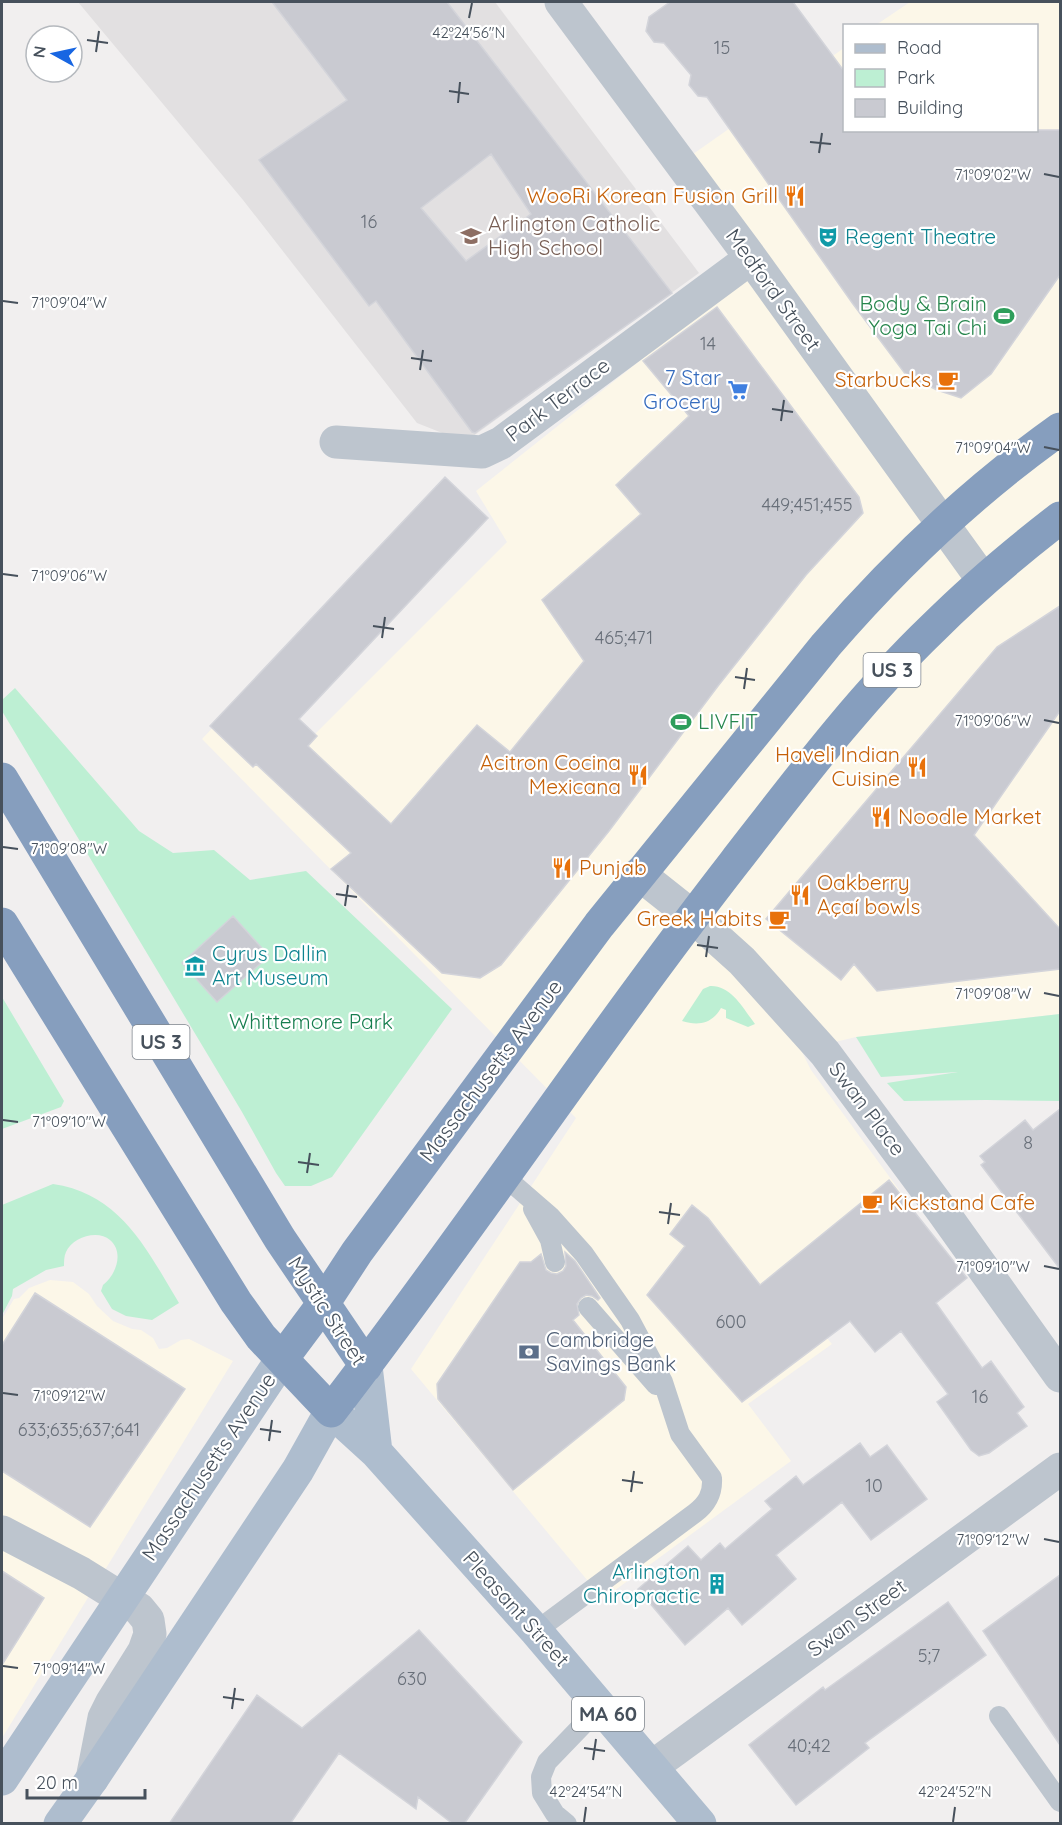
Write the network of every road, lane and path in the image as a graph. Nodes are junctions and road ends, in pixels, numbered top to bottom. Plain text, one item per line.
1 (561, 2) edge
2 (751, 258) junction
3 (1060, 429) edge
4 (336, 442) dead end
5 (1060, 518) edge
6 (941, 524) junction
7 (983, 580) junction
8 (2, 779) edge
9 (639, 874) junction
10 (692, 916) junction
11 (2, 924) edge
12 (516, 1186) junction
13 (555, 1262) dead end
14 (323, 1304) junction
15 (588, 1307) dead end
16 (282, 1359) junction
17 (366, 1366) junction
18 (1060, 1376) edge
19 (331, 1411) junction
20 (674, 1412) junction
21 (376, 1452) junction
22 (1060, 1469) edge
23 (2, 1532) edge
24 (121, 1598) junction
25 (536, 1631) junction
26 (601, 1706) junction
27 (999, 1716) dead end
28 (653, 1766) junction
29 (2, 1779) edge
30 (92, 1779) junction
31 (1060, 1802) edge
32 (696, 1822) edge
33 (60, 1824) edge
34 (567, 1824) edge

1 - 2 street, Medford Street
2 - 4 street, Park Terrace
2 - 6 street, Medford Street
3 - 6 highway, Massachusetts Avenue
5 - 7 highway, US 3
6 - 7 street, Medford Street
6 - 9 highway, Massachusetts Avenue
7 - 10 highway, US 3
8 - 14 highway, Mystic Street / US 3
9 - 10 street, Swan Place
9 - 14 highway, Massachusetts Avenue
10 - 12 highway, US 3
10 - 18 street, Swan Place
11 - 16 highway
12 - 13 lane
12 - 17 highway, US 3
12 - 20 lane
14 - 16 highway, Massachusetts Avenue
14 - 17 highway, Mystic Street / US 3
15 - 20 lane
16 - 19 highway
16 - 24 main road, Massachusetts Avenue
17 - 19 highway, US 3
17 - 21 main road, Mystic Street
19 - 21 main road, MA 60
19 - 30 main road
20 - 25 lane
21 - 25 main road, Pleasant Street / MA 60
22 - 28 street, Swan Street
23 - 24 street
24 - 29 main road, Massachusetts Avenue
24 - 30 street
25 - 26 main road, Pleasant Street / MA 60
26 - 28 main road, Pleasant Street / MA 60
26 - 34 lane
27 - 31 lane
28 - 32 main road, Pleasant Street / MA 60
30 - 33 main road

